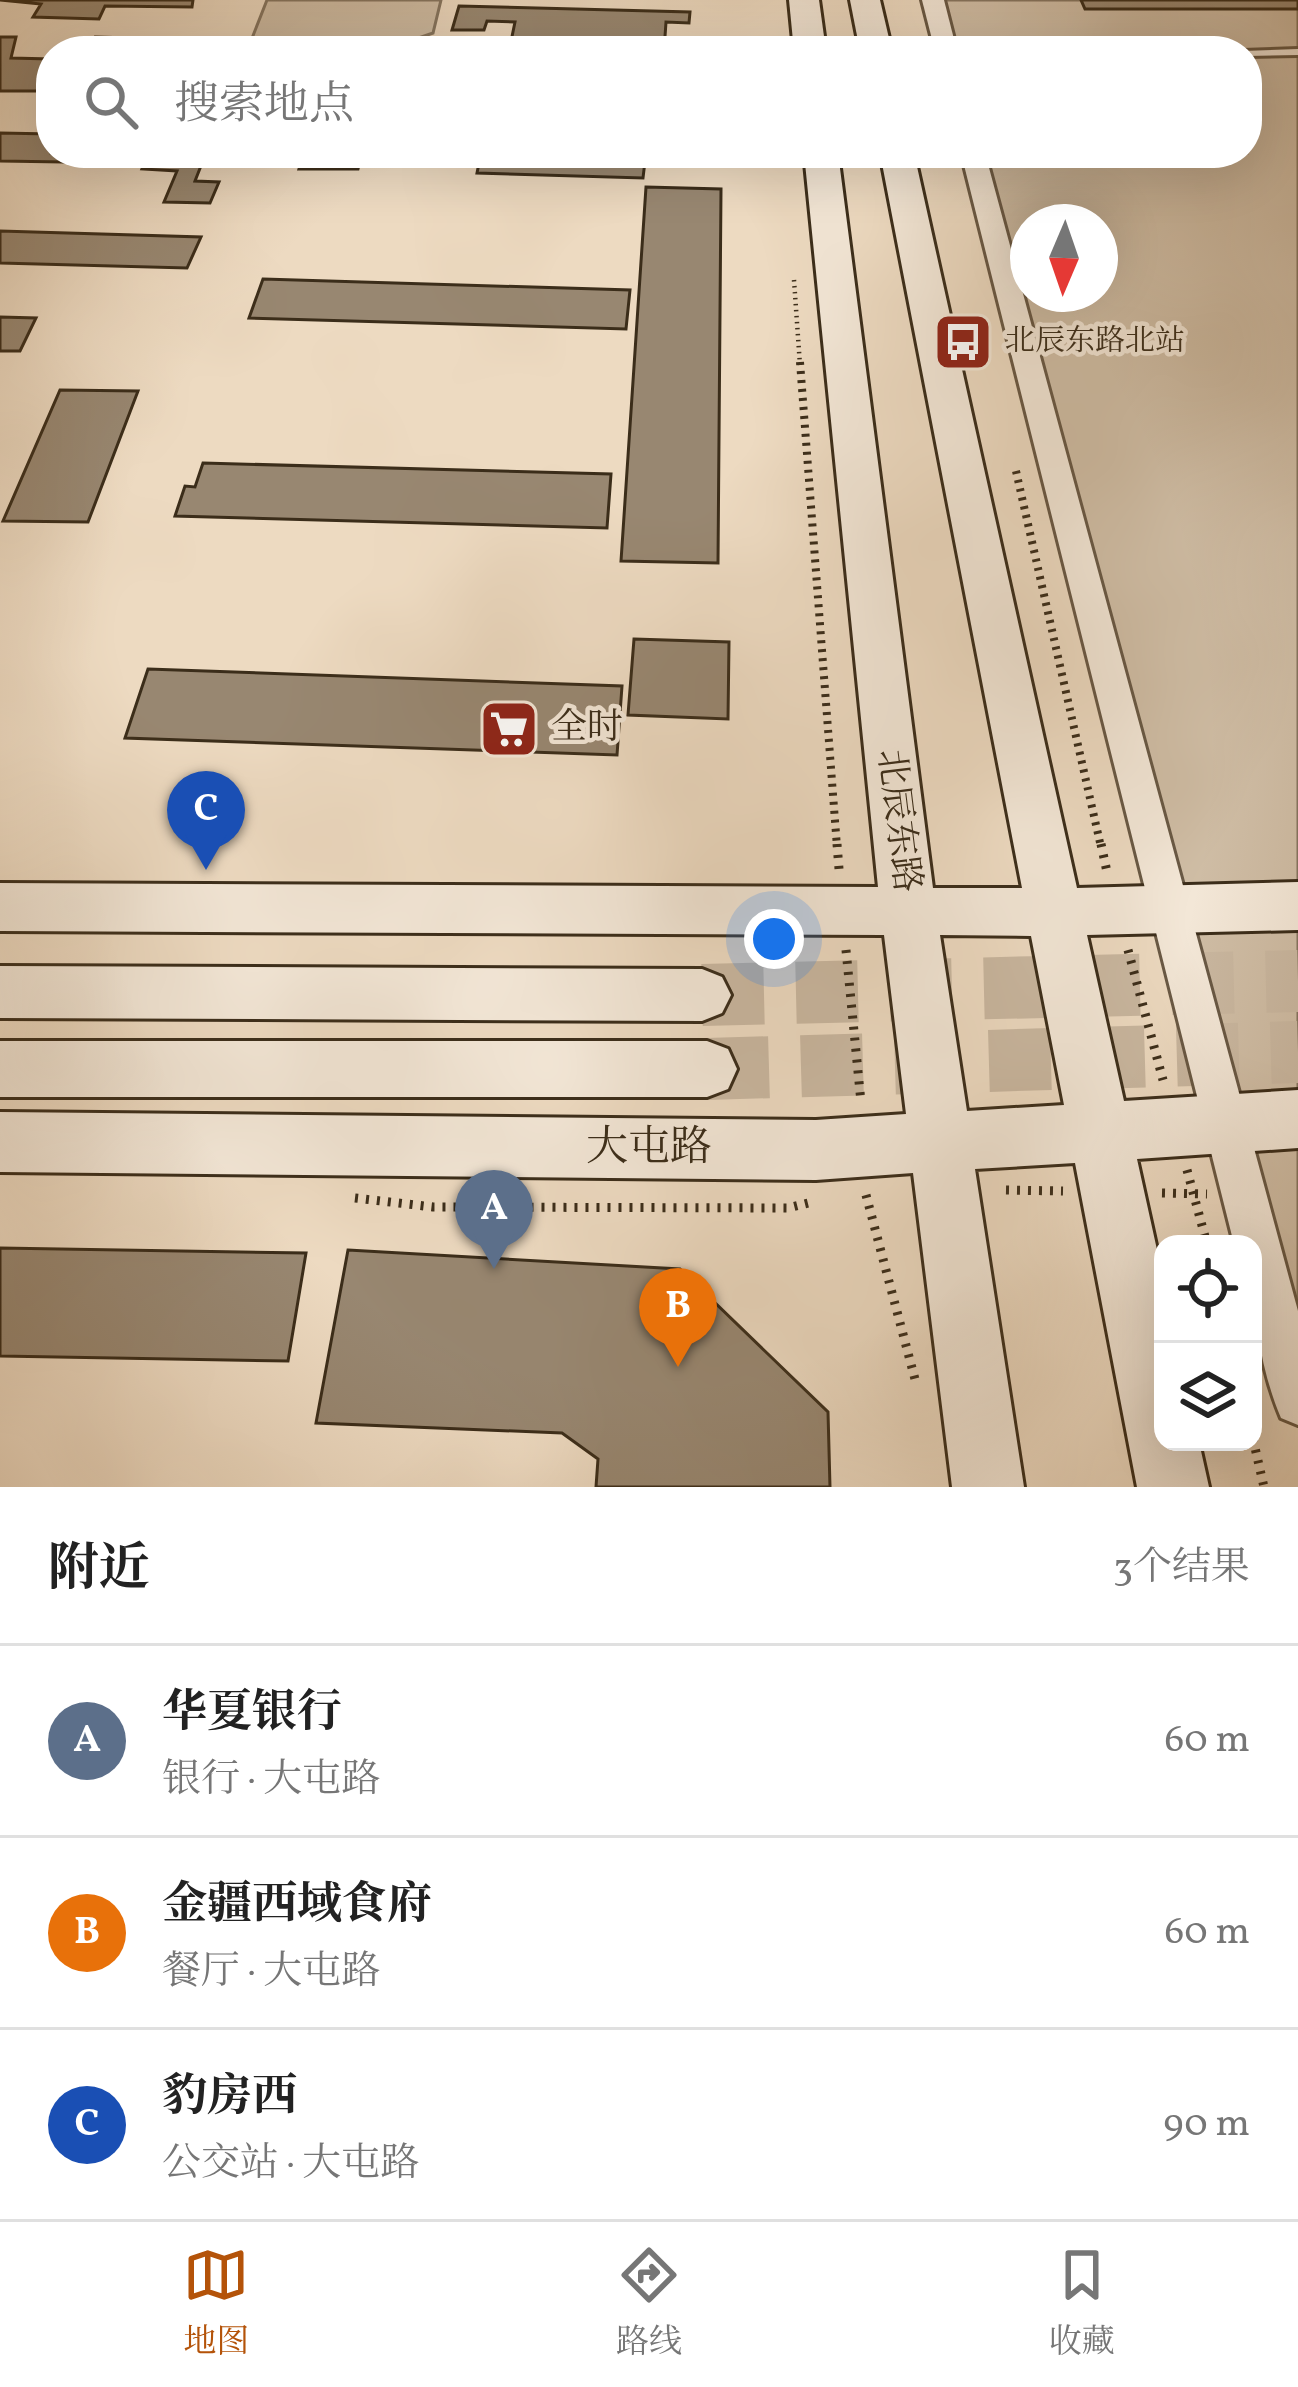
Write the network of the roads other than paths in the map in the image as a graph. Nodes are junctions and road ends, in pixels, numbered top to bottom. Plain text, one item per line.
1 (805, 0) edge
2 (865, 0) edge
3 (933, 0) edge
4 (809, 36) edge
5 (873, 36) edge
6 (942, 36) edge
7 (1262, 52) edge
8 (1298, 52) edge
9 (823, 168) edge
10 (900, 168) edge
11 (976, 168) edge
12 (1298, 906) edge
13 (0, 907) edge
14 (1143, 907) junction
15 (908, 908) junction
16 (1054, 912) junction
17 (0, 992) edge
18 (702, 994) tunnel mouth
19 (0, 1069) edge
20 (707, 1069) tunnel mouth
21 (1298, 1119) edge
22 (1202, 1125) junction
23 (1102, 1132) junction
24 (0, 1142) edge
25 (940, 1142) junction
26 (1154, 1389) edge
27 (1298, 1401) edge
28 (1166, 1451) edge
29 (988, 1487) edge
30 (1173, 1487) edge

1 - 4 main road
2 - 5 main road
3 - 6 street
7 - 8 lane
9 - 15 main road, 北辰东路
10 - 16 main road
11 - 14 street
12 - 14 main road
13 - 15 main road
14 - 16 main road
14 - 22 street
15 - 16 main road
15 - 25 main road, 北辰东路
16 - 23 main road
17 - 18 main road
19 - 20 main road
21 - 22 main road, 大屯路
22 - 23 main road, 大屯路
22 - 27 street
23 - 25 main road, 大屯路
23 - 26 main road
24 - 25 main road, 大屯路
25 - 29 main road, 北辰东路
28 - 30 main road

